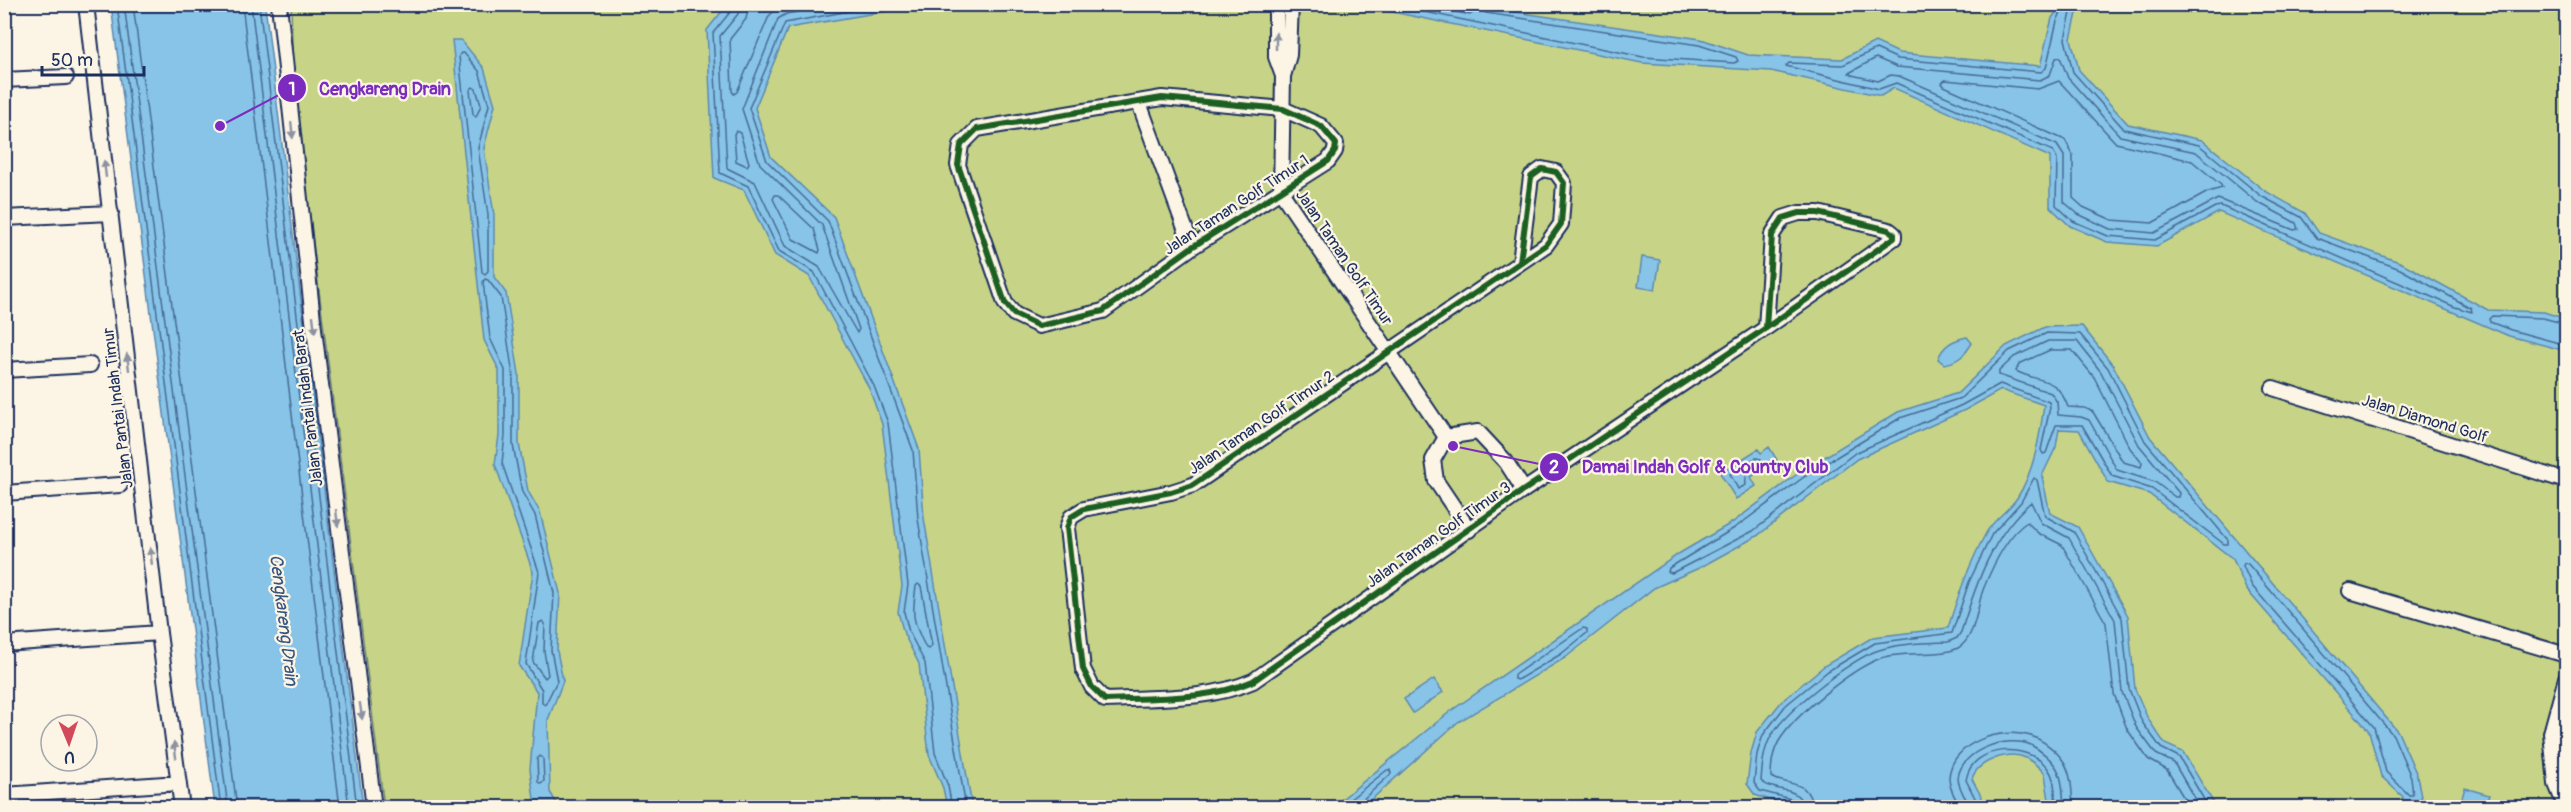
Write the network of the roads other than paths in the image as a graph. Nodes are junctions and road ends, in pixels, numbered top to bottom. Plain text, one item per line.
1 (86, 4) edge
2 (279, 4) edge
3 (1276, 4) edge
4 (1291, 6) edge
5 (1282, 76) junction
6 (66, 77) dead end
7 (4, 80) edge
8 (1139, 103) junction
9 (1283, 109) junction
10 (1281, 192) junction
11 (111, 213) junction
12 (4, 218) edge
13 (1192, 247) junction
14 (1520, 262) junction
15 (1766, 328) junction
16 (1388, 351) junction
17 (90, 365) dead end
18 (4, 370) edge
19 (2273, 388) dead end
20 (1446, 437) junction
21 (2566, 481) edge
22 (120, 485) dead end
23 (1524, 490) junction
24 (4, 493) edge
25 (1468, 530) junction
26 (2350, 591) dead end
27 (159, 633) junction
28 (4, 644) edge
29 (2566, 655) edge
30 (2566, 678) edge
31 (1105, 700) joint
32 (179, 783) junction
33 (4, 795) edge
34 (182, 807) edge
35 (374, 807) edge
36 (2566, 807) edge

11 -> 1 street, Jalan Pantai Indah Timur
2 -> 35 street, Jalan Pantai Indah Barat
5 -> 3 street, Jalan Taman Golf Timur
4 - 5 street, Jalan Taman Golf Timur
5 - 9 street, Jalan Taman Golf Timur
6 - 7 street
8 - 9 street, Jalan Taman Golf Timur 1
8 - 13 street, Jalan Taman Golf Timur 1
8 - 13 street, Jalan Taman Golf Timur 1
9 - 10 street, Jalan Taman Golf Timur
9 - 10 street, Jalan Taman Golf Timur 1
10 - 13 street, Jalan Taman Golf Timur 1
10 - 16 street, Jalan Taman Golf Timur
11 - 12 street
27 -> 11 street, Jalan Pantai Indah Timur
14 - 14 street, Jalan Taman Golf Timur 2
14 - 16 street, Jalan Taman Golf Timur 2
15 - 15 street, Jalan Taman Golf Timur 3
15 - 23 street, Jalan Taman Golf Timur 3
16 - 20 street, Jalan Taman Golf Timur
16 - 31 street, Jalan Taman Golf Timur 2
17 - 18 street
19 - 21 street, Jalan Diamond Golf
20 - 23 street
20 - 25 street
22 - 24 street
23 - 25 street, Jalan Taman Golf Timur 3
25 - 31 street, Jalan Taman Golf Timur 3
26 - 29 street
27 - 28 street
32 -> 27 street, Jalan Pantai Indah Timur
30 - 36 street
32 - 33 street
32 - 34 street, Jalan Pantai Indah Timur

